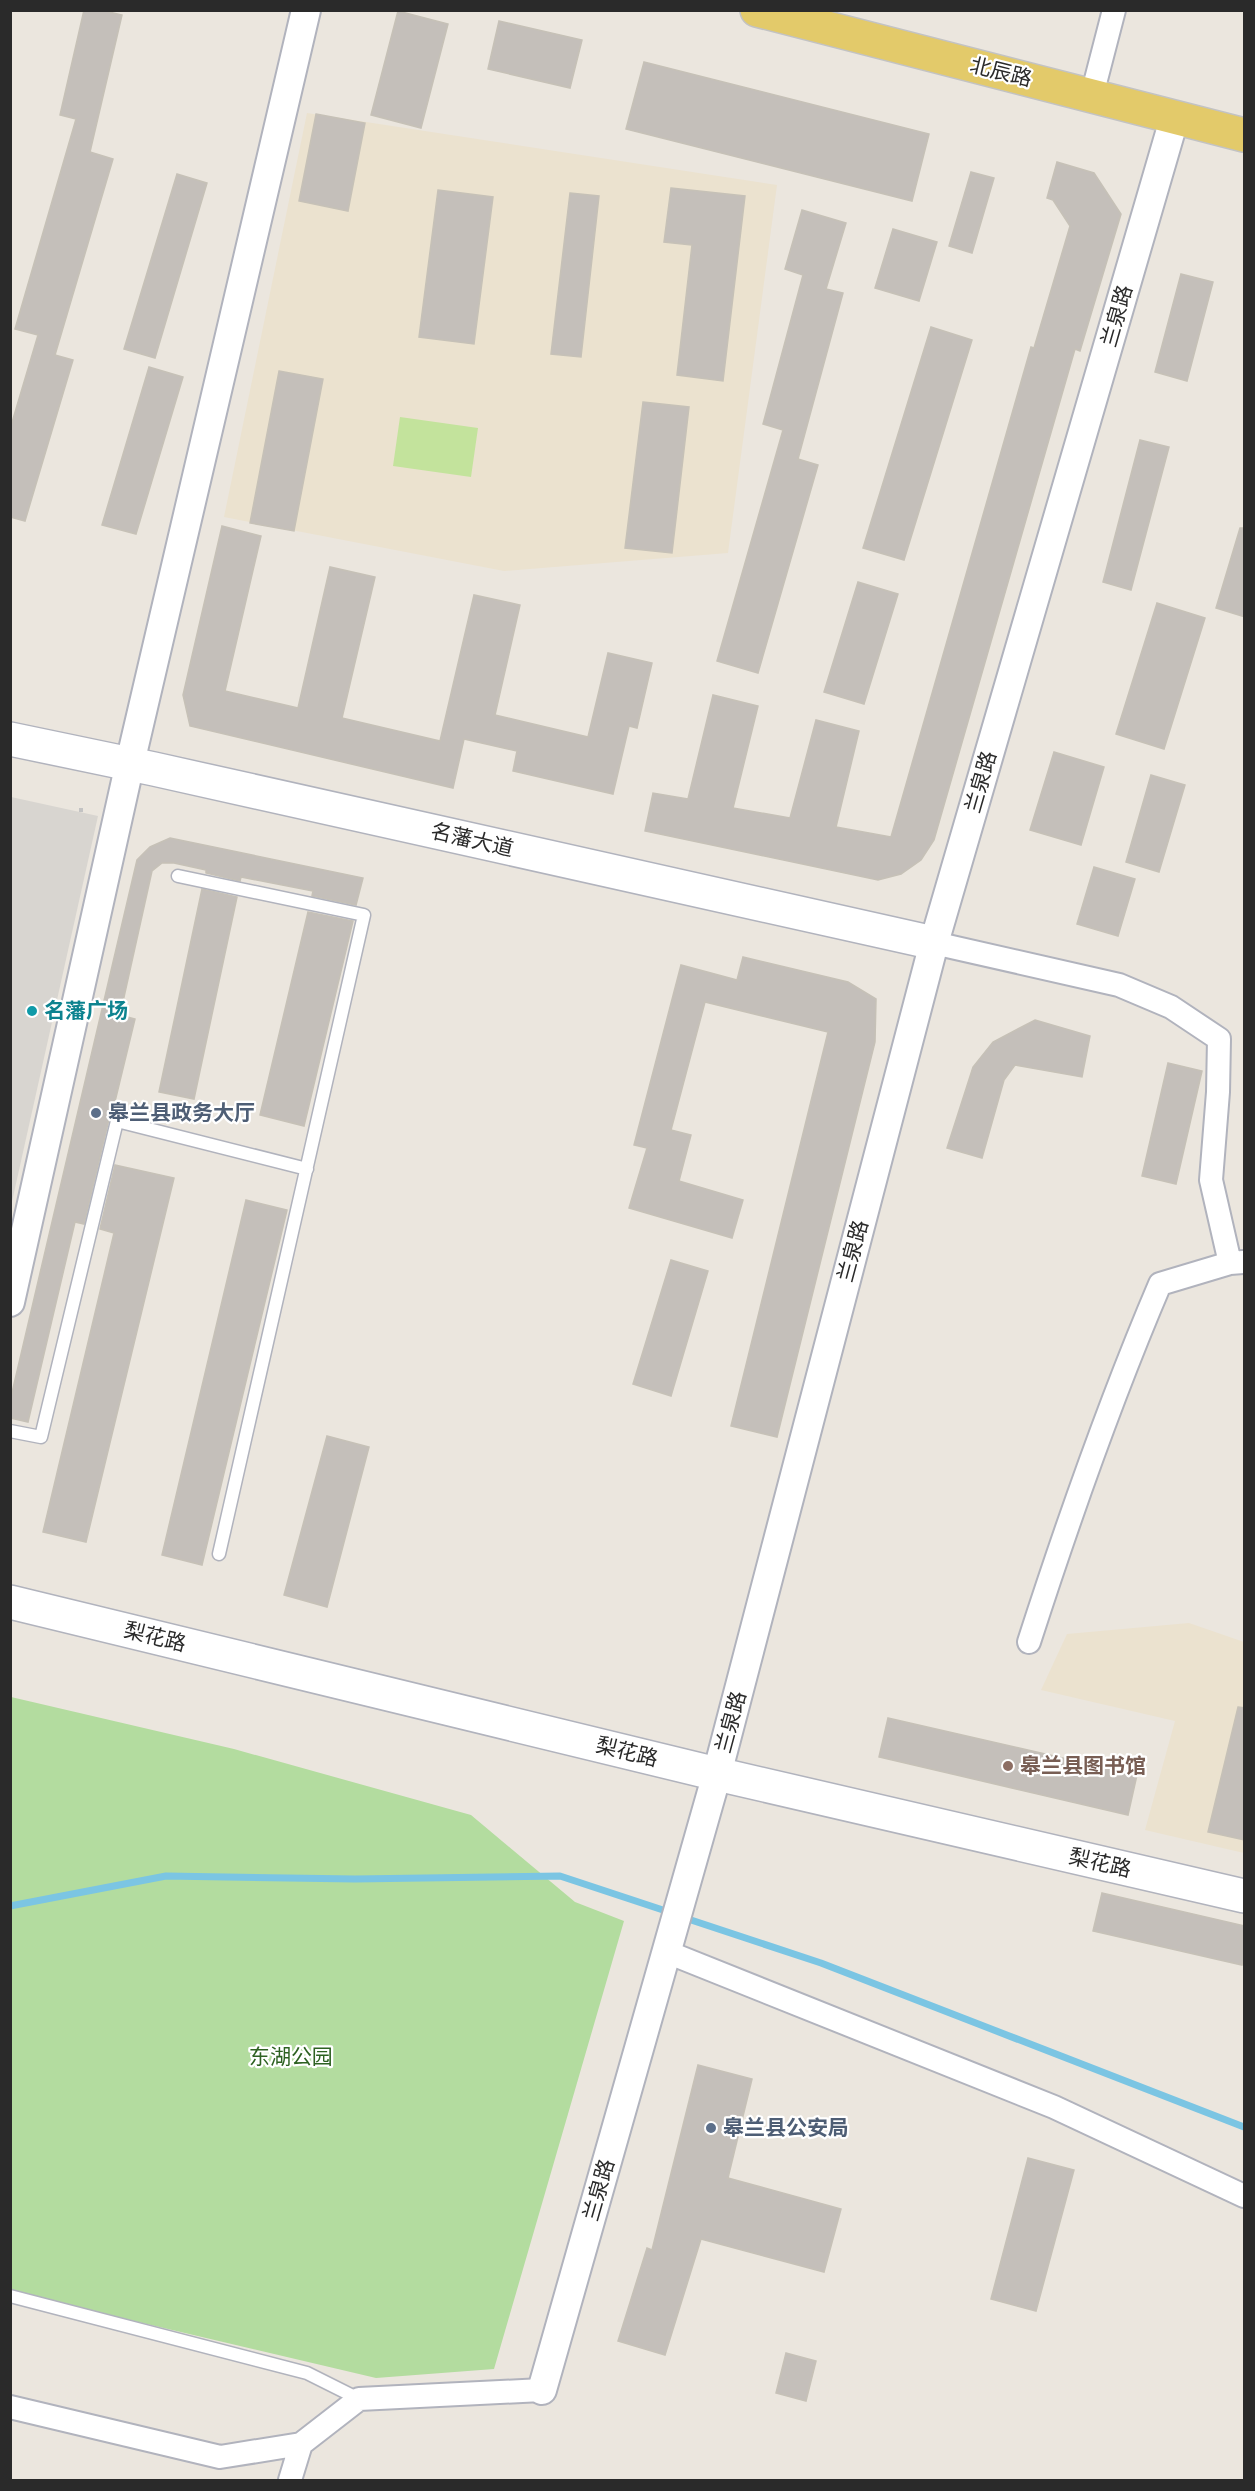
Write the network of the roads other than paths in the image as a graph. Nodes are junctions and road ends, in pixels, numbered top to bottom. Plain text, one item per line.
1 (306, 10) edge
2 (757, 10) edge
3 (1114, 10) edge
4 (1092, 95) junction
5 (1175, 116) junction
6 (1245, 135) edge
7 (10, 739) edge
8 (130, 763) junction
9 (178, 876) dead end
10 (934, 943) junction
11 (308, 1169) junction
12 (1237, 1262) edge
13 (10, 1302) edge
14 (10, 1431) edge
15 (219, 1554) dead end
16 (10, 1602) edge
17 (1029, 1642) dead end
18 (717, 1774) junction
19 (1245, 1896) edge
20 (669, 1943) junction
21 (1245, 2196) edge
22 (10, 2296) edge
23 (542, 2390) joint
24 (359, 2399) junction
25 (10, 2407) edge
26 (300, 2444) junction
27 (290, 2481) edge

1 - 8 street
2 - 4 main road, 北辰路
3 - 4 street
4 - 5 main road, 北辰路
5 - 6 main road, 北辰路
5 - 10 street, 兰泉路
7 - 8 main road, 名藩大道
8 - 10 main road, 名藩大道
8 - 13 street
9 - 11 lane
10 - 12 street
10 - 18 street, 兰泉路
11 - 14 lane
11 - 15 lane
12 - 17 street
16 - 18 main road, 梨花路
18 - 19 main road, 梨花路
18 - 20 street, 兰泉路
20 - 21 street
20 - 23 street, 兰泉路
22 - 24 lane
23 - 24 street
24 - 26 street
25 - 26 street
26 - 27 street

